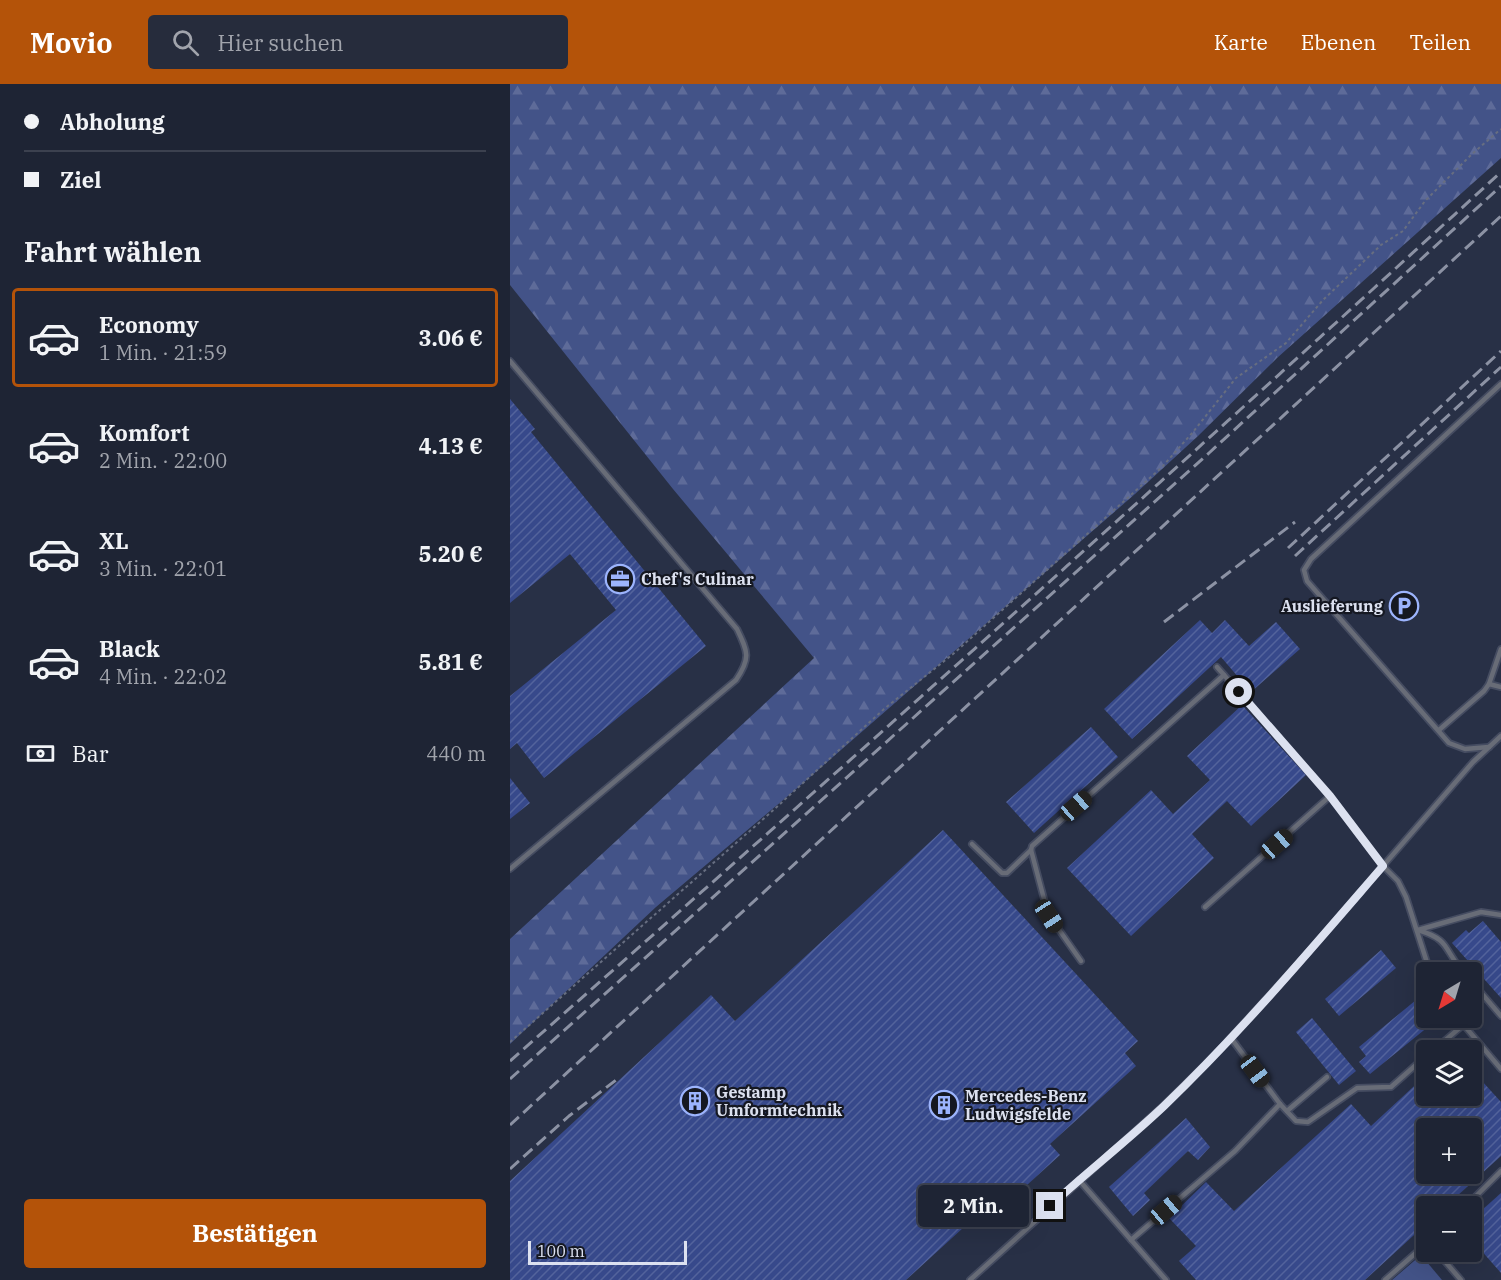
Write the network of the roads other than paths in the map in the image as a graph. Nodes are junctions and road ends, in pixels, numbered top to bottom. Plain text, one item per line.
1 (510, 361) edge
2 (1501, 384) edge
3 (1501, 649) edge
4 (1217, 667) dead end
5 (1224, 675) junction
6 (1489, 684) junction
7 (1501, 687) edge
8 (1439, 730) junction
9 (1501, 736) edge
10 (1489, 747) junction
11 (1330, 796) junction
12 (972, 844) dead end
13 (1031, 850) junction
14 (1383, 866) junction
15 (510, 869) edge
16 (1205, 907) dead end
17 (1501, 915) edge
18 (1418, 930) junction
19 (1081, 962) dead end
20 (1427, 962) edge
21 (1455, 962) edge
22 (1482, 994) edge
23 (1501, 1016) edge
24 (1460, 1028) edge
25 (1466, 1028) edge
26 (1231, 1038) junction
27 (1446, 1040) edge
28 (1416, 1065) edge
29 (1501, 1069) edge
30 (1327, 1077) dead end
31 (1280, 1104) junction
32 (1287, 1111) junction
33 (1501, 1171) edge
34 (1080, 1180) junction
35 (1476, 1196) edge
36 (1131, 1240) junction
37 (1416, 1253) edge
38 (1445, 1262) edge
39 (969, 1280) edge
40 (1166, 1280) edge
41 (1385, 1280) edge
42 (1461, 1280) edge

1 - 15 lane
2 - 8 lane
3 - 6 lane
4 - 5 lane
5 - 11 lane
5 - 13 lane
6 - 7 lane
6 - 8 lane
8 - 10 lane
9 - 10 lane
10 - 14 lane
11 - 14 lane
11 - 16 lane
12 - 13 lane
13 - 19 lane
14 - 18 lane
14 - 26 lane
17 - 18 lane
18 - 20 lane
18 - 21 lane
22 - 23 lane
24 - 27 lane
25 - 29 lane
26 - 31 lane
26 - 34 lane
28 - 32 lane
30 - 32 lane
31 - 32 lane
31 - 36 lane
33 - 35 lane
34 - 36 lane
34 - 39 lane
36 - 40 lane
37 - 41 lane
38 - 42 lane

